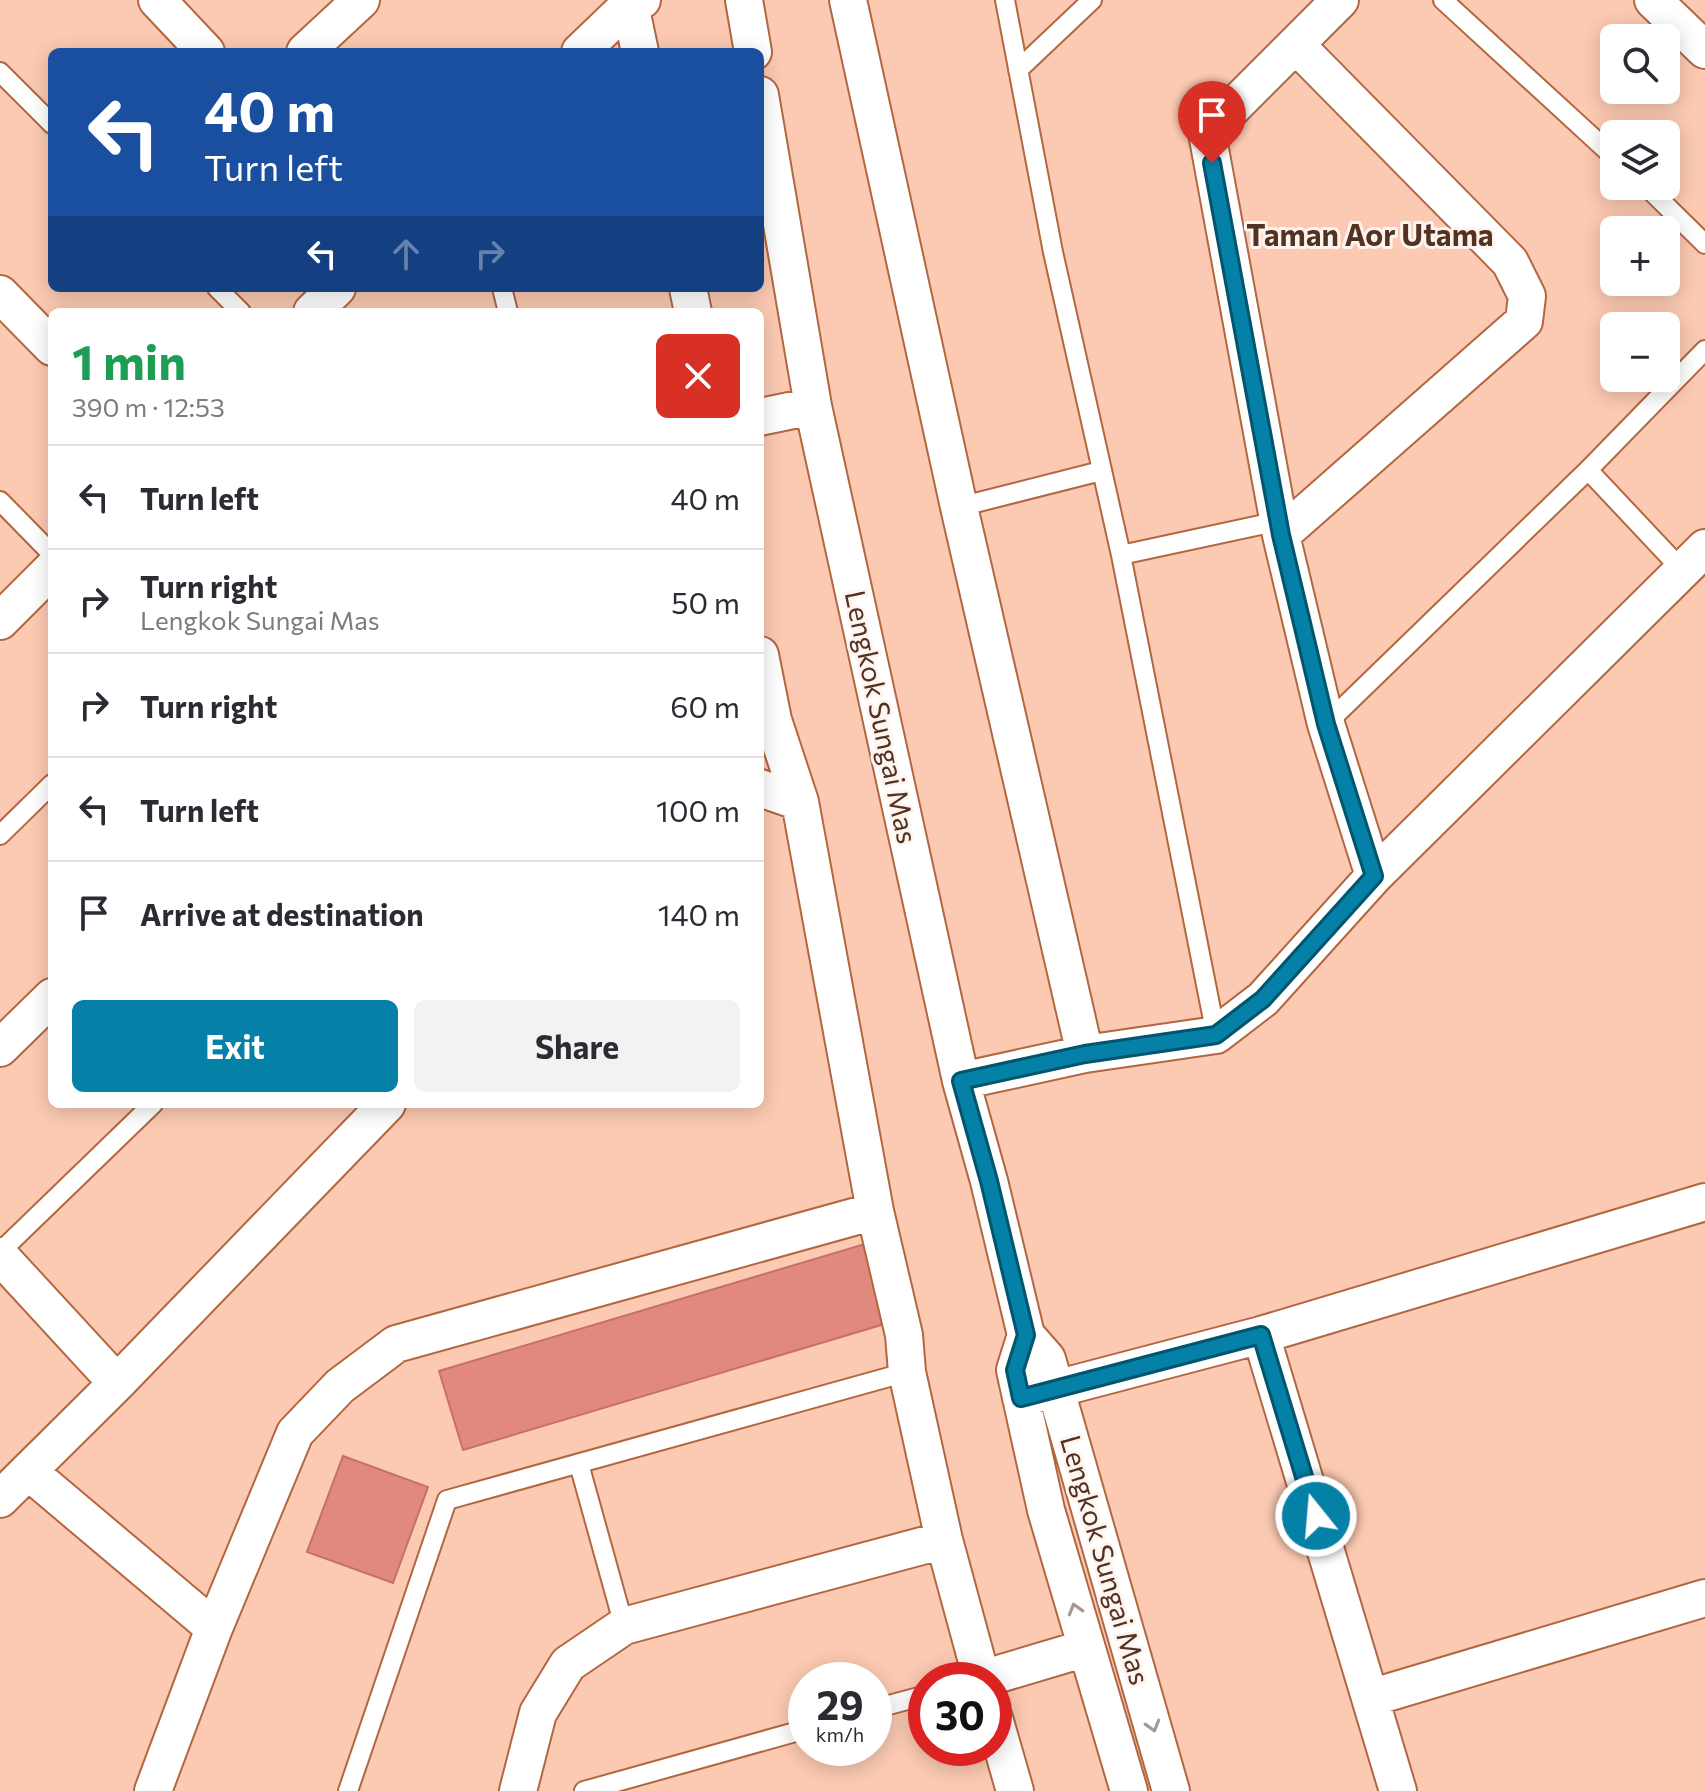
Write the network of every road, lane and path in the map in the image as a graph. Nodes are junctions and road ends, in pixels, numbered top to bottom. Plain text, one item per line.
1 (157, 0) edge
2 (361, 0) edge
3 (744, 0) edge
4 (848, 0) edge
5 (1005, 0) edge
6 (1092, 0) edge
7 (1340, 0) edge
8 (1443, 0) edge
9 (1653, 0) edge
10 (633, 1) edge
11 (1296, 45) junction
12 (202, 48) edge
13 (309, 48) edge
14 (584, 48) edge
15 (639, 48) edge
16 (752, 48) edge
17 (1705, 50) edge
18 (1018, 70) junction
19 (0, 72) edge
20 (764, 118) edge
21 (48, 120) edge
22 (1600, 144) edge
23 (1660, 200) edge
24 (1705, 244) edge
25 (221, 292) edge
26 (333, 292) edge
27 (0, 294) edge
28 (237, 308) edge
29 (316, 308) edge
30 (48, 343) edge
31 (1705, 350) edge
32 (813, 406) junction
33 (764, 416) edge
34 (1588, 470) junction
35 (1101, 471) junction
36 (0, 501) edge
37 (959, 507) junction
38 (1280, 528) junction
39 (48, 550) edge
40 (1121, 555) junction
41 (1694, 560) edge
42 (48, 573) edge
43 (0, 621) edge
44 (764, 675) edge
45 (1326, 724) junction
46 (48, 788) edge
47 (764, 789) edge
48 (800, 802) junction
49 (0, 835) edge
50 (1374, 876) junction
51 (48, 1001) edge
52 (1216, 1035) junction
53 (0, 1048) edge
54 (1085, 1054) junction
55 (961, 1081) junction
56 (149, 1108) edge
57 (383, 1108) edge
58 (1705, 1202) edge
59 (875, 1211) junction
60 (0, 1254) edge
61 (1026, 1335) junction
62 (1261, 1335) junction
63 (907, 1372) junction
64 (117, 1383) junction
65 (1056, 1387) junction
66 (1021, 1398) junction
67 (579, 1464) junction
68 (28, 1471) junction
69 (0, 1499) edge
70 (944, 1540) junction
71 (1705, 1598) edge
72 (624, 1626) junction
73 (214, 1628) junction
74 (1086, 1648) junction
75 (976, 1662) edge
76 (1012, 1671) edge
77 (1370, 1698) junction
78 (788, 1734) edge
79 (1008, 1766) edge
80 (153, 1791) edge
81 (348, 1791) edge
82 (518, 1791) edge
83 (584, 1791) edge
84 (1015, 1791) edge
85 (1129, 1791) edge
86 (1171, 1791) edge
87 (1398, 1791) edge

1 - 12 street
2 - 13 street
3 - 16 street
4 - 37 street
5 - 18 lane
6 - 18 lane
7 - 11 street
8 - 22 lane
9 - 17 street
10 - 14 street
10 - 15 street
11 - 38 street
11 - 38 street
18 - 35 lane
19 - 21 lane
20 - 32 street, Lengkok Sungai Mas
23 - 24 lane
25 - 28 lane
26 - 29 street
27 - 30 street
31 - 34 lane
32 - 33 street
32 - 55 street, Lengkok Sungai Mas
34 - 41 lane
34 - 45 lane
35 - 37 lane
35 - 40 lane
36 - 39 lane
37 - 54 street
38 - 40 lane
38 - 45 street
40 - 52 lane
41 - 50 street
42 - 43 street
44 - 48 street
45 - 50 street
46 - 49 lane
47 - 48 street
48 - 59 street
50 - 52 street
51 - 53 street
52 - 54 street
54 - 55 street
55 - 61 street, Lengkok Sungai Mas
56 - 60 lane
57 - 64 street
58 - 62 street
59 - 63 street
59 - 73 street
60 - 64 street
61 - 65 street, Lengkok Sungai Mas
61 - 66 street, Lengkok Sungai Mas
62 - 65 street
62 - 77 street
63 - 67 lane
63 - 70 street
64 - 68 street
65 - 66 street
65 -> 86 street, Lengkok Sungai Mas
74 -> 66 street, Lengkok Sungai Mas
67 - 72 lane
67 - 81 lane
68 - 69 street
68 - 73 street
70 - 72 street
70 - 75 street
71 - 77 street
72 - 82 street
73 - 80 street
74 - 76 street
74 - 85 street, Lengkok Sungai Mas
77 - 87 street
78 - 83 lane
79 - 84 street

